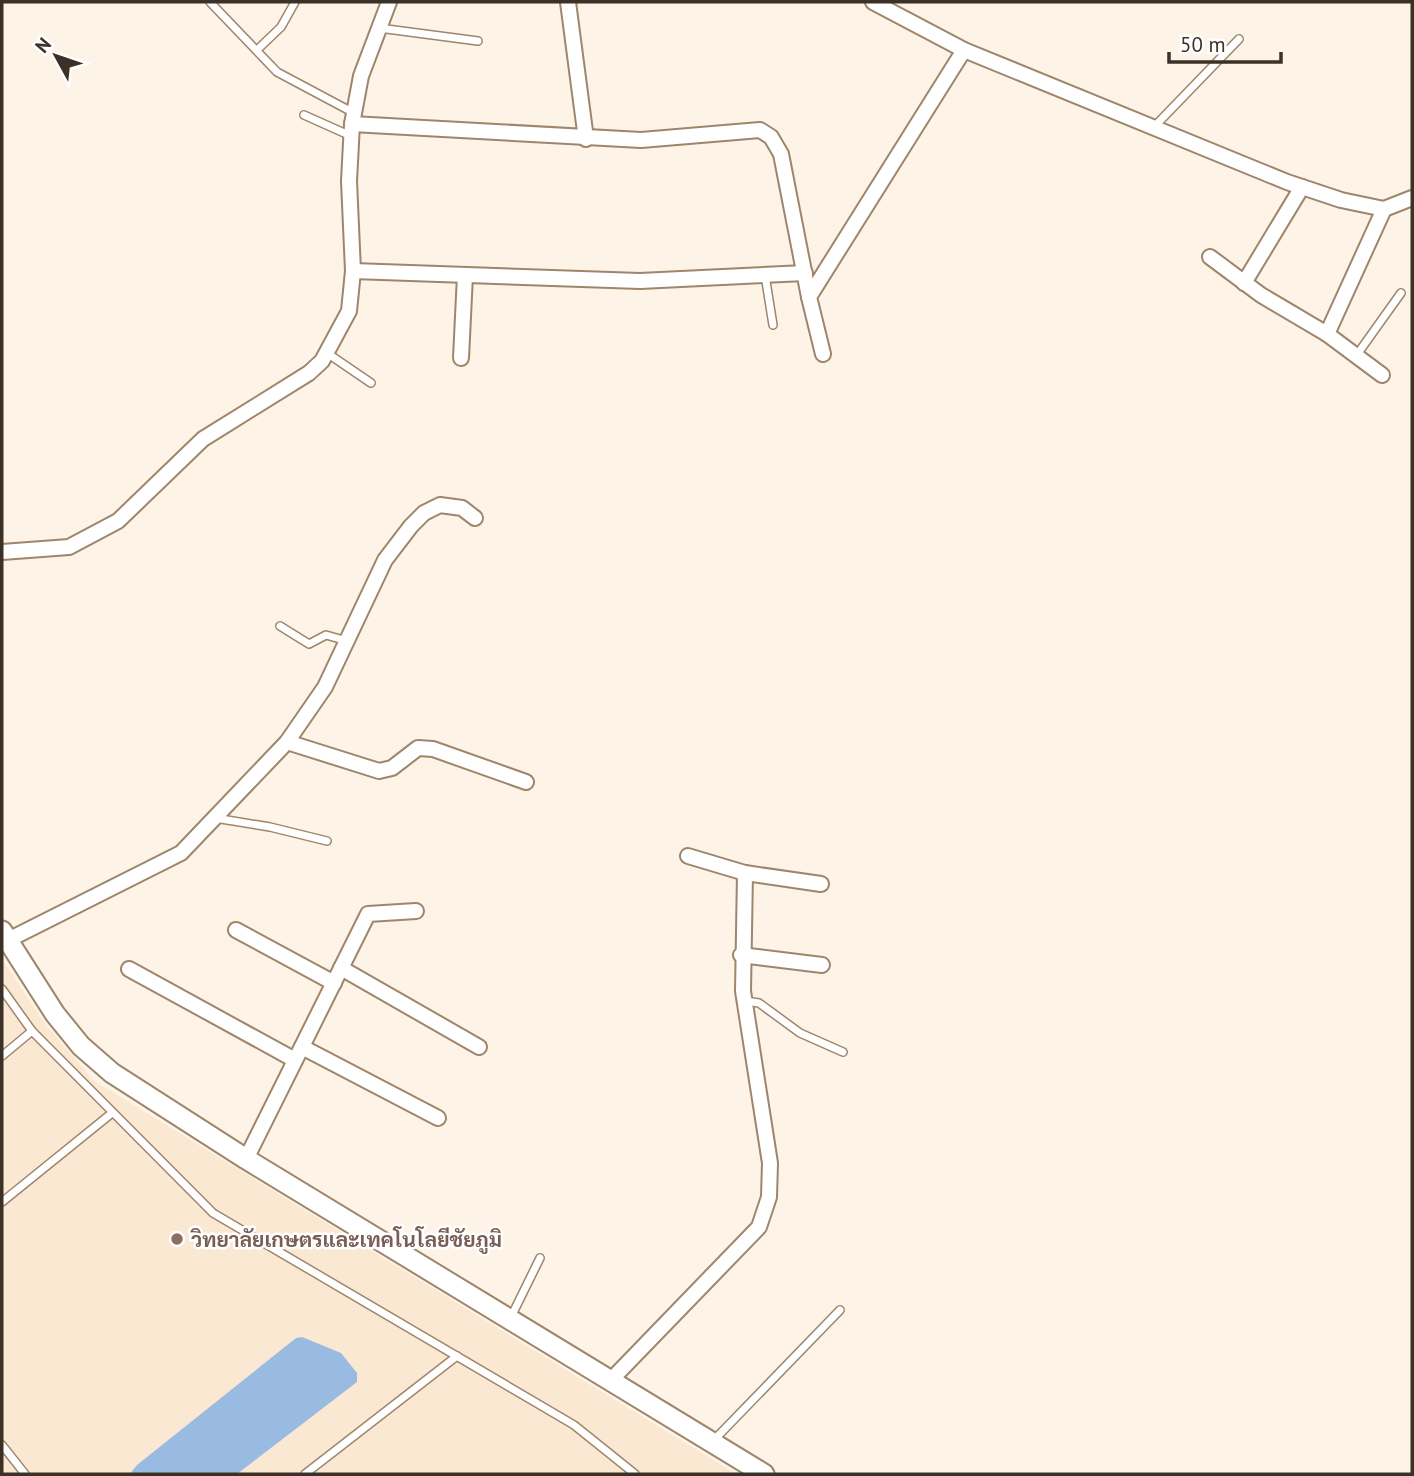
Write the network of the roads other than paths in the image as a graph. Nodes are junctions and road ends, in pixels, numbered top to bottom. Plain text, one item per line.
1 (210, 2) edge
2 (295, 2) edge
3 (389, 2) edge
4 (568, 2) edge
5 (876, 3) edge
6 (379, 28) junction
7 (1239, 39) dead end
8 (478, 41) dead end
9 (258, 49) junction
10 (964, 50) junction
11 (304, 115) dead end
12 (352, 124) junction
13 (1153, 128) junction
14 (586, 139) junction
15 (1302, 187) junction
16 (1412, 198) edge
17 (1384, 209) junction
18 (1210, 257) dead end
19 (353, 271) junction
20 (805, 273) junction
21 (465, 275) junction
22 (765, 275) junction
23 (1244, 283) junction
24 (1401, 293) dead end
25 (809, 297) junction
26 (773, 325) dead end
27 (1327, 334) junction
28 (327, 353) junction
29 (823, 354) dead end
30 (1356, 356) junction
31 (461, 358) dead end
32 (1382, 376) dead end
33 (372, 383) dead end
34 (475, 519) dead end
35 (2, 552) edge
36 (280, 626) dead end
37 (348, 642) junction
38 (287, 742) junction
39 (526, 782) dead end
40 (214, 818) junction
41 (327, 841) dead end
42 (688, 856) dead end
43 (745, 873) junction
44 (821, 884) dead end
45 (416, 911) dead end
46 (236, 930) dead end
47 (4, 936) edge
48 (741, 955) junction
49 (822, 965) dead end
50 (341, 968) junction
51 (128, 969) dead end
52 (334, 983) junction
53 (2, 989) edge
54 (744, 1001) junction
55 (32, 1031) junction
56 (479, 1048) dead end
57 (843, 1052) dead end
58 (299, 1053) junction
59 (2, 1056) edge
60 (112, 1113) junction
61 (438, 1118) dead end
62 (246, 1159) junction
63 (2, 1202) edge
64 (540, 1258) dead end
65 (840, 1310) dead end
66 (509, 1320) junction
67 (457, 1356) junction
68 (611, 1380) junction
69 (712, 1442) junction
70 (2, 1446) edge
71 (25, 1474) edge
72 (305, 1474) edge
73 (635, 1474) edge
74 (764, 1474) edge

1 - 9 lane
2 - 9 lane
3 - 6 street
4 - 14 street
5 - 10 street
6 - 8 lane
6 - 12 street
7 - 13 lane
9 - 12 lane
10 - 13 street
10 - 25 street
11 - 12 lane
12 - 14 street
12 - 19 street
13 - 15 street
14 - 20 street
15 - 17 street
15 - 23 street
16 - 17 street
17 - 27 street
18 - 23 street
19 - 21 street
19 - 28 street
20 - 22 street
20 - 25 street
21 - 22 street
21 - 31 street
22 - 26 lane
23 - 27 street
24 - 30 lane
25 - 29 street
27 - 30 street
28 - 33 lane
28 - 35 street
30 - 32 street
34 - 37 street
36 - 37 lane
37 - 38 street
38 - 39 street
38 - 40 street
40 - 41 lane
40 - 47 street
42 - 43 street
43 - 44 street
43 - 48 street
45 - 50 street
46 - 52 street
47 - 62 street
48 - 49 street
48 - 54 street
50 - 52 street
50 - 56 street
51 - 58 street
52 - 58 street
53 - 55 lane
54 - 57 lane
54 - 68 street
55 - 59 lane
55 - 60 lane
58 - 61 street
58 - 62 street
60 - 63 lane
60 - 67 lane
62 - 66 street
64 - 66 lane
65 - 69 lane
66 - 68 street
67 - 72 lane
67 - 73 lane
68 - 69 street
69 - 74 street
70 - 71 lane

